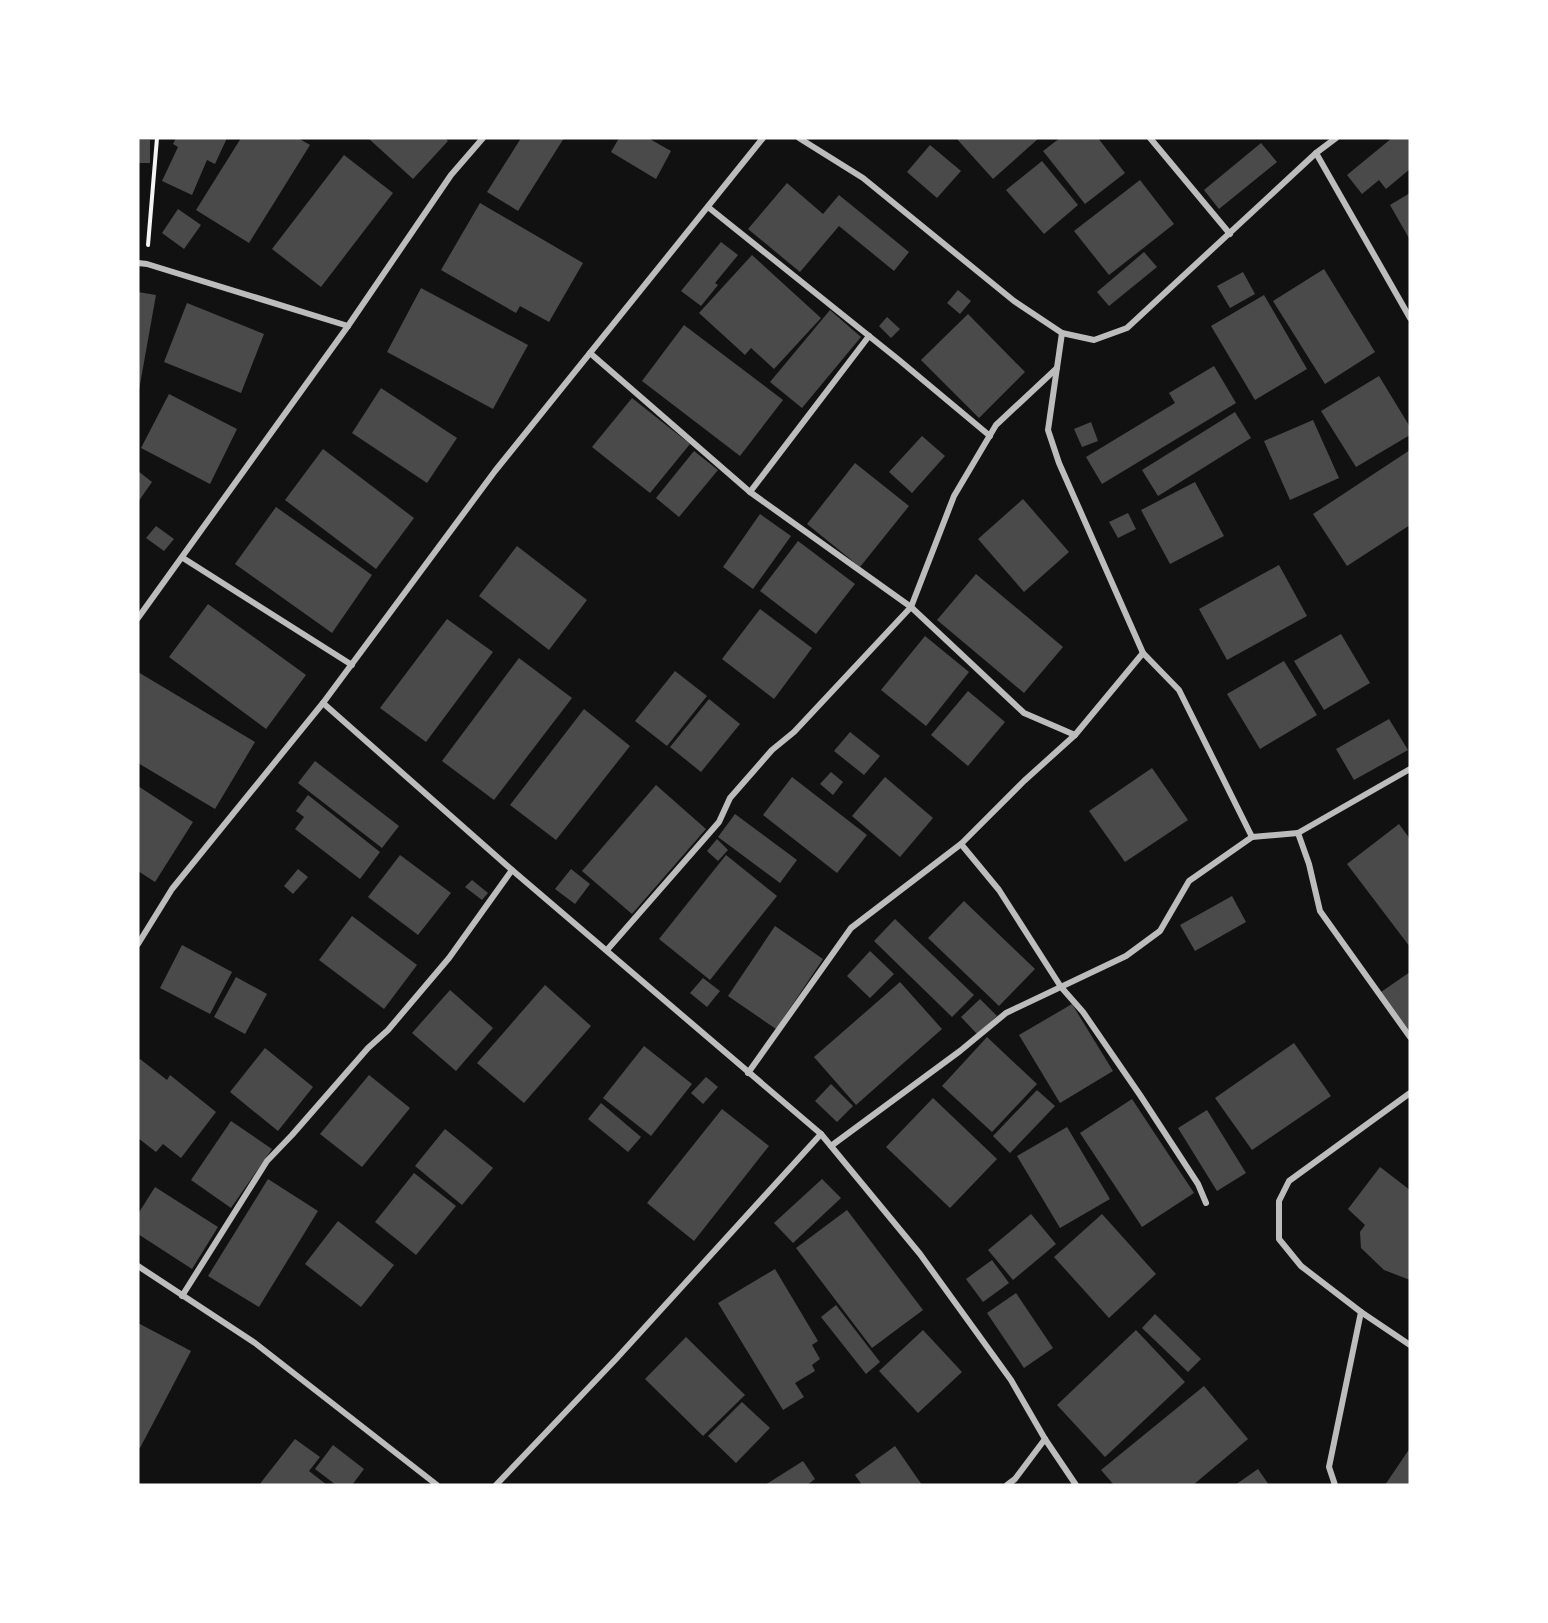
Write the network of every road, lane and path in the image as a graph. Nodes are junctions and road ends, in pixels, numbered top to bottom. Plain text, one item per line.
1 (157, 138) edge
2 (483, 138) edge
3 (763, 138) edge
4 (799, 138) edge
5 (1150, 138) edge
6 (1336, 138) edge
7 (1316, 153) junction
8 (708, 207) junction
9 (1230, 234) junction
10 (138, 263) edge
11 (147, 264) junction
12 (1410, 318) edge
13 (348, 326) junction
14 (1062, 333) junction
15 (868, 336) junction
16 (590, 353) junction
17 (1057, 368) junction
18 (990, 436) junction
19 (750, 492) junction
20 (183, 558) junction
21 (911, 607) junction
22 (138, 618) edge
23 (1143, 653) junction
24 (352, 664) junction
25 (323, 703) junction
26 (1075, 735) junction
27 (1410, 769) edge
28 (1298, 833) junction
29 (1252, 837) junction
30 (961, 844) junction
31 (512, 870) junction
32 (138, 944) edge
33 (607, 950) junction
34 (1061, 987) junction
35 (1410, 1037) edge
36 (748, 1073) junction
37 (1410, 1093) edge
38 (820, 1134) junction
39 (831, 1146) junction
40 (1206, 1203) dead end
41 (138, 1266) edge
42 (182, 1296) junction
43 (1361, 1312) junction
44 (1410, 1345) edge
45 (1045, 1439) junction
46 (437, 1485) edge
47 (496, 1485) edge
48 (1007, 1485) edge
49 (1076, 1485) edge
50 (1335, 1485) edge

1 - 11 path
2 - 13 street
3 - 8 street
4 - 14 street
5 - 9 street
6 - 7 street
7 - 9 street
7 - 12 street
8 - 15 street
8 - 16 street
9 - 14 street
10 - 11 street
11 - 13 street
13 - 20 street
14 - 17 street
15 - 18 street
15 - 19 street
16 - 19 street
16 - 24 street
17 - 18 street
17 - 23 street
18 - 21 street
19 - 21 street
20 - 22 street
20 - 24 street
21 - 26 street
21 - 33 street
23 - 26 street
23 - 29 street
24 - 25 street
25 - 31 street
25 - 32 street
26 - 30 street
27 - 28 street
28 - 29 street
28 - 35 street
29 - 34 street
30 - 34 street
30 - 36 street
31 - 33 street
31 - 42 street
33 - 36 street
34 - 39 street
34 - 40 street
36 - 38 street
37 - 43 street
38 - 39 street
38 - 47 street
39 - 45 street
41 - 42 street
42 - 46 street
43 - 44 street
43 - 50 street
45 - 48 street
45 - 49 street

